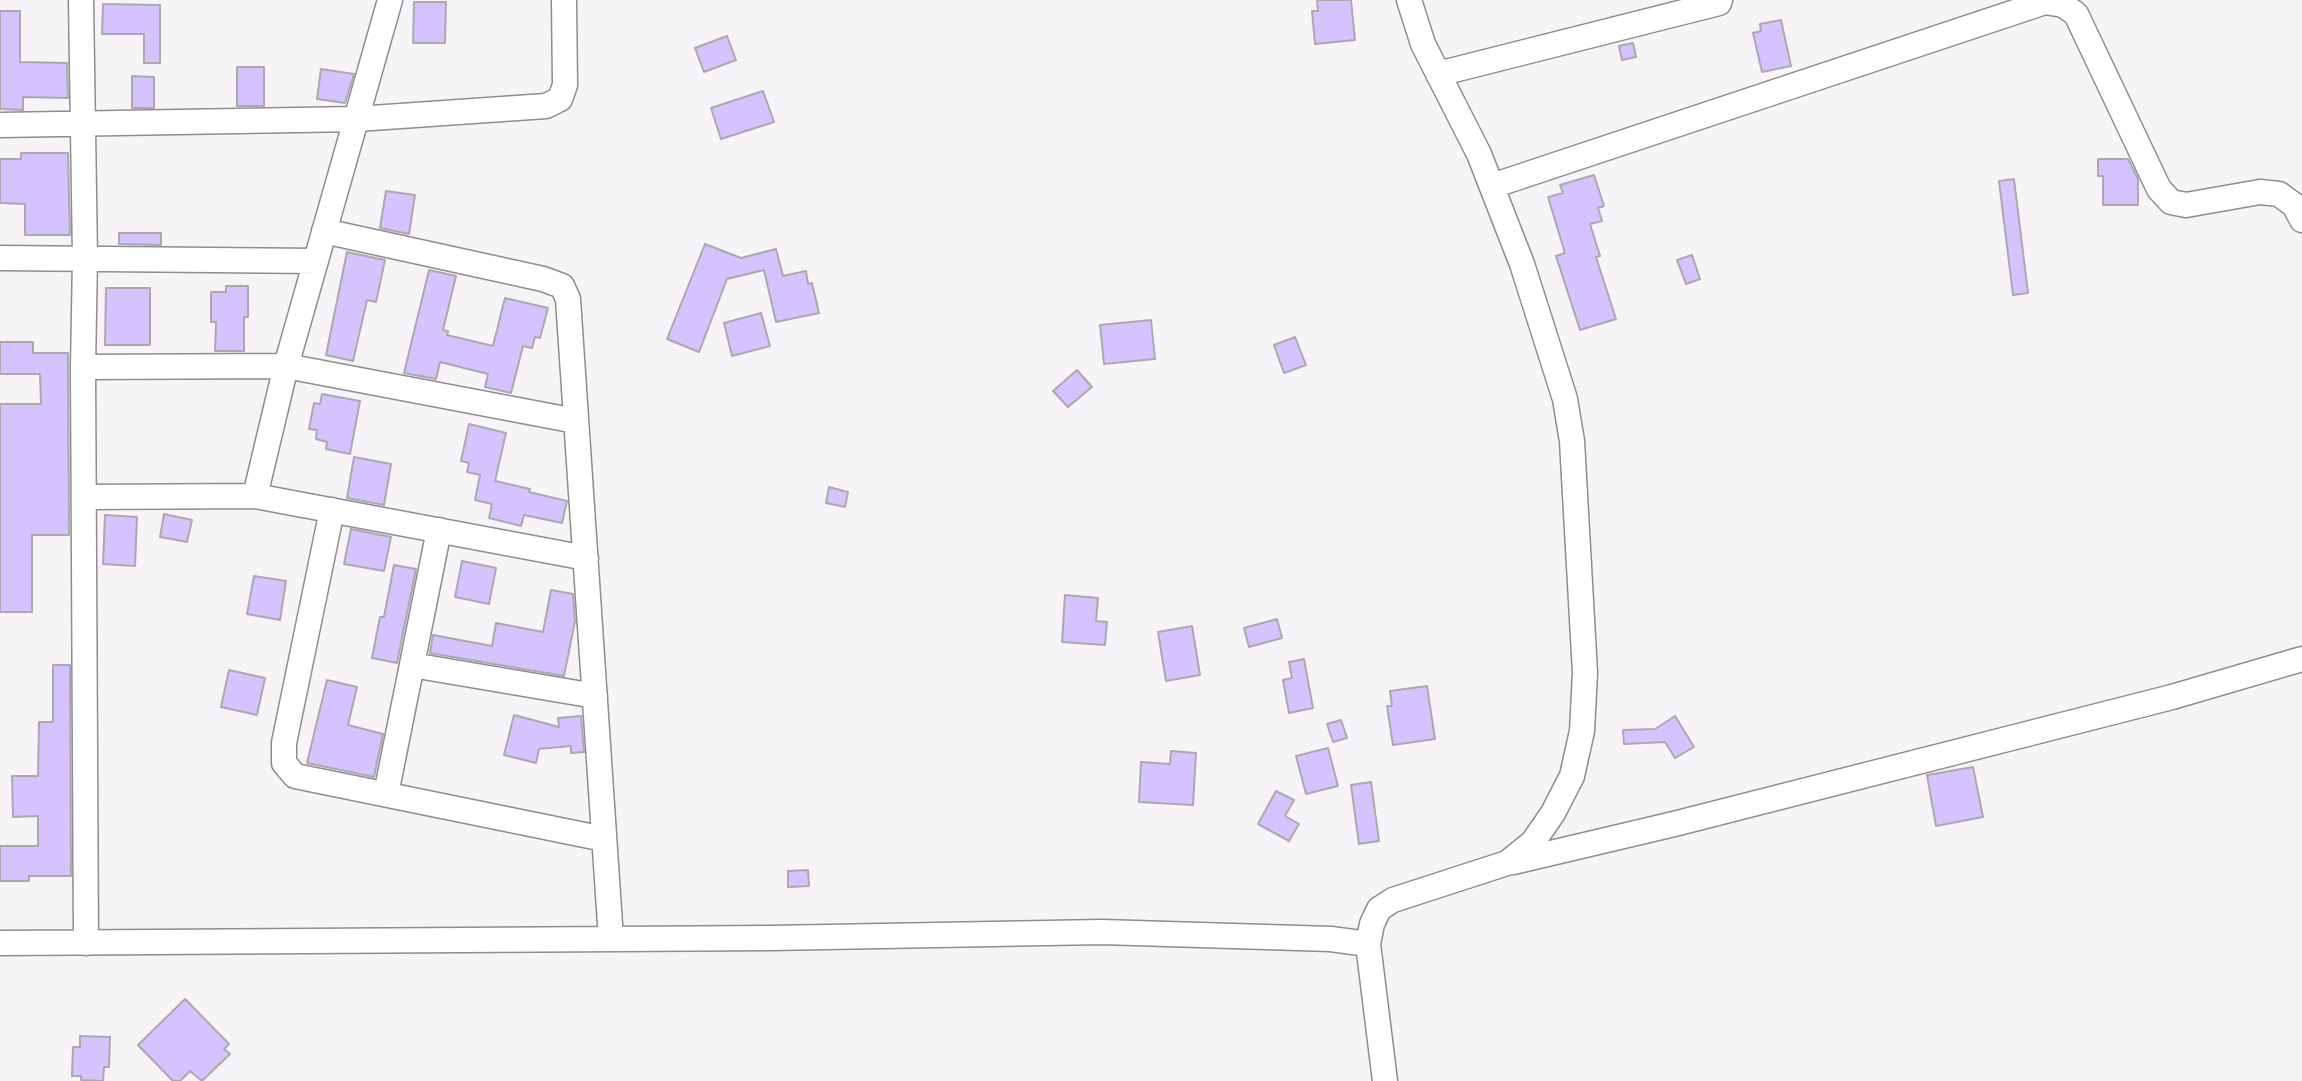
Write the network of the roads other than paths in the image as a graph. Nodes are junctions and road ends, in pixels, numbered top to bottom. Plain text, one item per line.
1 (81, 0) edge
2 (390, 0) edge
3 (564, 0) edge
4 (1409, 0) edge
5 (1720, 0) edge
6 (1438, 74) junction
7 (357, 119) junction
8 (82, 124) junction
9 (0, 125) edge
10 (1492, 186) junction
11 (2302, 220) edge
12 (324, 232) junction
13 (0, 258) edge
14 (85, 258) junction
15 (316, 261) junction
16 (286, 366) junction
17 (83, 367) junction
18 (576, 421) junction
19 (255, 496) junction
20 (84, 497) junction
21 (332, 510) junction
22 (439, 530) junction
23 (586, 558) junction
24 (2302, 659) edge
25 (412, 665) junction
26 (594, 696) junction
27 (386, 794) junction
28 (604, 839) junction
29 (1507, 863) junction
30 (611, 939) junction
31 (0, 943) edge
32 (86, 943) junction
33 (1368, 944) junction
34 (1385, 1081) edge

1 - 8 street
2 - 7 street
3 - 7 street
4 - 6 street
5 - 6 street
6 - 10 street
7 - 8 street
7 - 12 street
8 - 9 street
8 - 14 street
10 - 11 street
10 - 29 street
12 - 15 street
12 - 18 street
13 - 14 street
14 - 15 street
14 - 17 street
15 - 16 street
16 - 17 street
16 - 18 street
16 - 19 street
17 - 20 street
18 - 23 street
19 - 20 street
19 - 21 street
20 - 32 street
21 - 22 street
21 - 27 street
22 - 23 street
22 - 25 street
23 - 26 street
24 - 29 street
25 - 26 street
25 - 27 street
26 - 28 street
27 - 28 street
28 - 30 street
29 - 33 street
30 - 32 street
30 - 33 street
31 - 32 street
33 - 34 street

